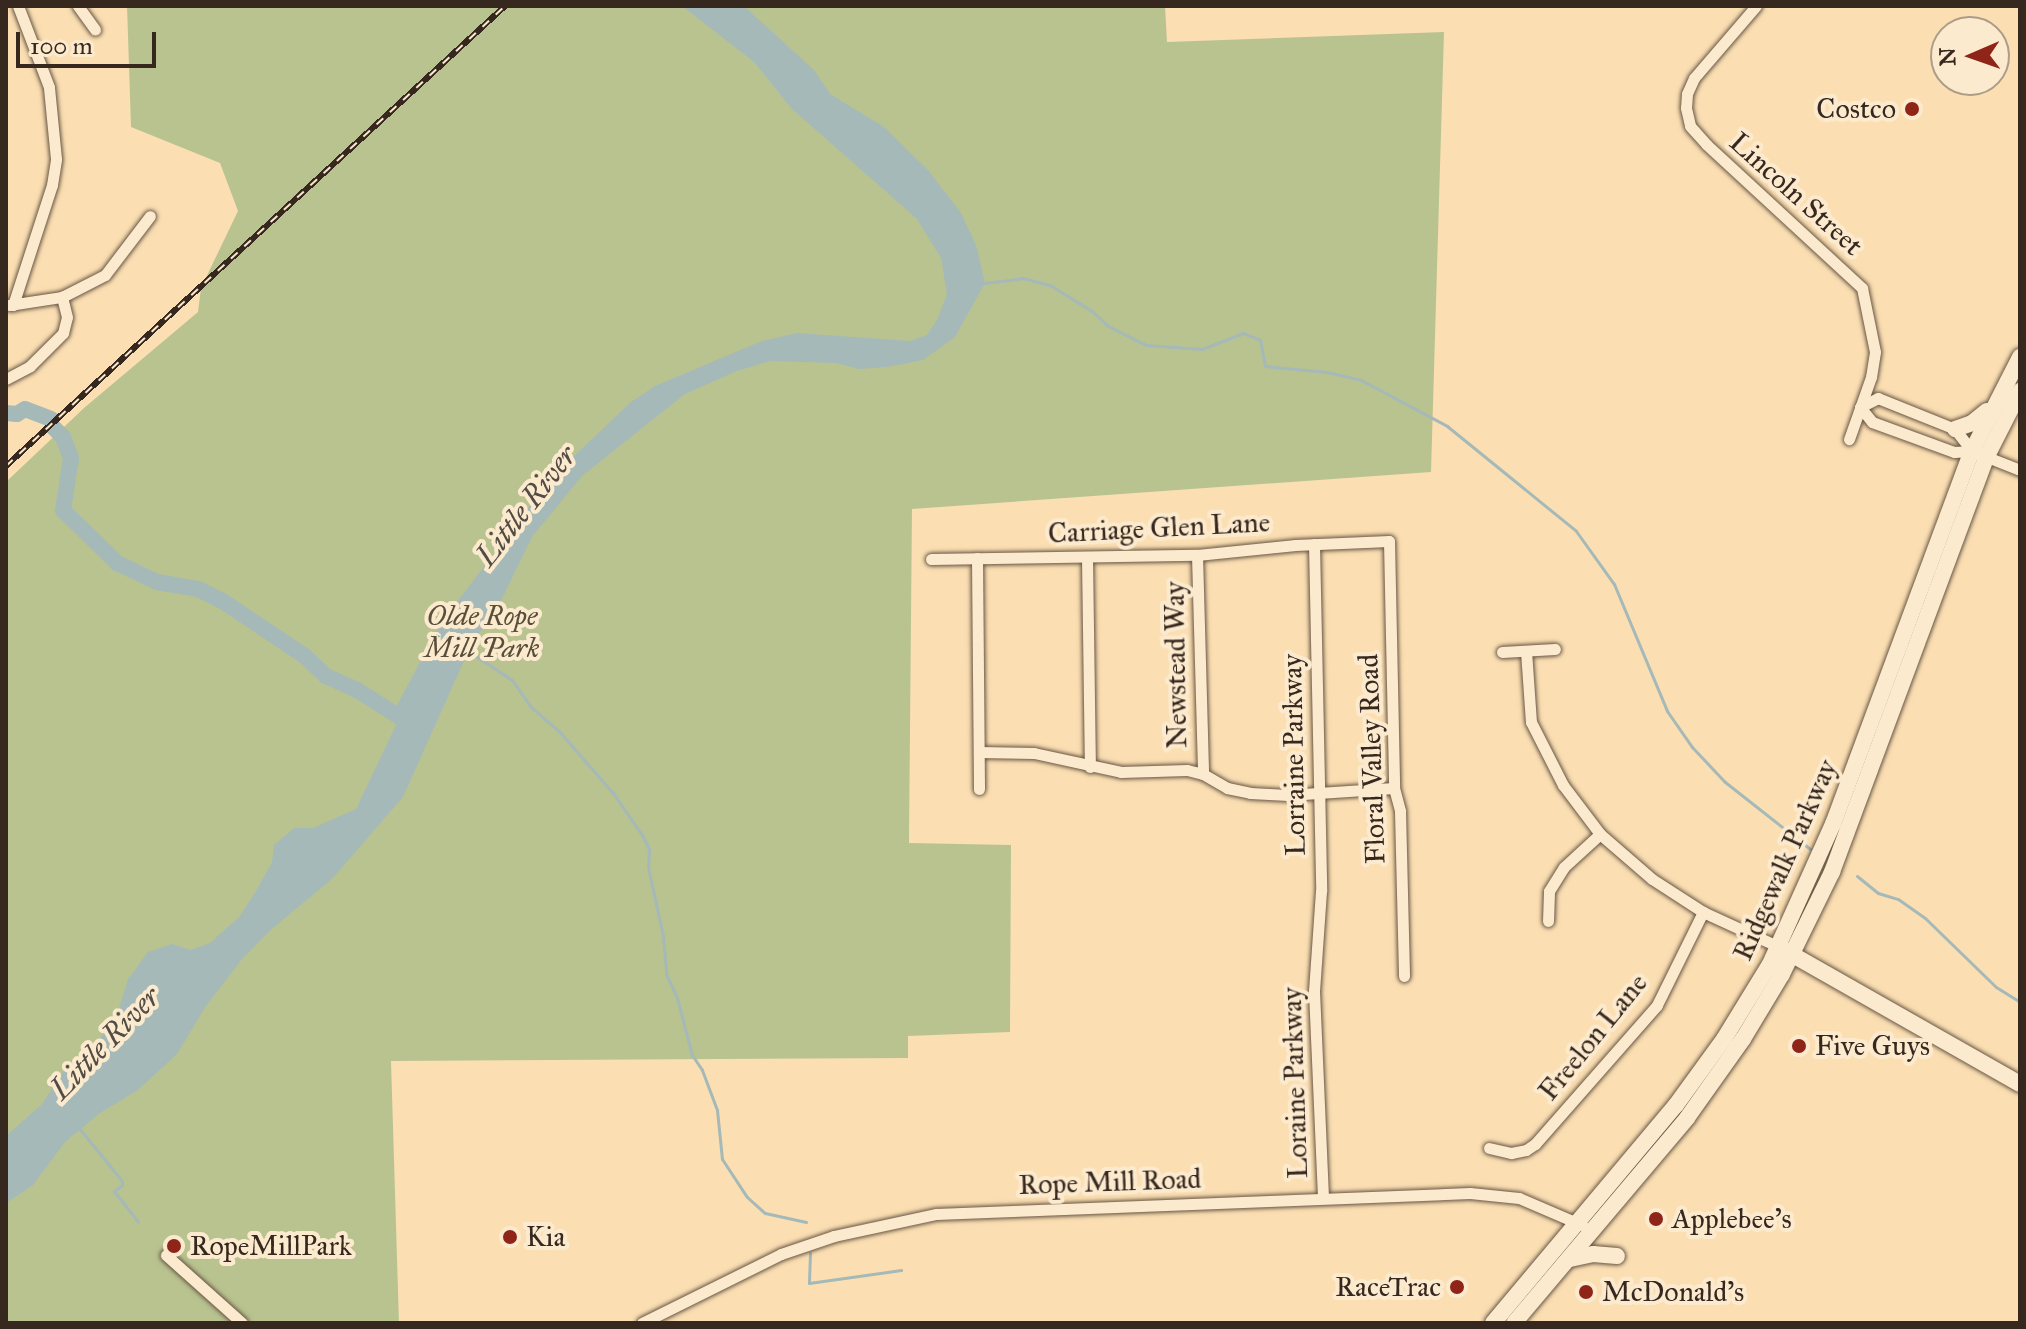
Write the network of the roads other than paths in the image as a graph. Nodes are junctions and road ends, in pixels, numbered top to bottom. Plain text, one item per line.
1 (18, 6) edge
2 (78, 6) edge
3 (1756, 6) edge
4 (95, 29) dead end
5 (150, 216) dead end
6 (62, 297) junction
7 (9, 305) edge
8 (2020, 357) edge
9 (6, 379) edge
10 (2020, 391) edge
11 (1860, 407) junction
12 (1992, 408) junction
13 (1955, 429) junction
14 (1849, 439) dead end
15 (1979, 453) junction
16 (2020, 470) edge
17 (1389, 541) joint
18 (1314, 544) junction
19 (1197, 555) junction
20 (1087, 557) junction
21 (977, 558) junction
22 (931, 559) dead end
23 (1555, 649) dead end
24 (1526, 651) junction
25 (1502, 652) dead end
26 (979, 752) junction
27 (1090, 767) junction
28 (1203, 774) junction
29 (1394, 788) junction
30 (979, 789) dead end
31 (1317, 792) junction
32 (1600, 834) junction
33 (1703, 912) junction
34 (1548, 921) dead end
35 (1786, 951) junction
36 (1315, 966) joint
37 (1404, 976) dead end
38 (2020, 1084) edge
39 (1489, 1148) dead end
40 (1323, 1198) junction
41 (1586, 1227) junction
42 (166, 1255) dead end
43 (1617, 1256) dead end
44 (1570, 1259) junction
45 (242, 1323) edge
46 (642, 1323) edge
47 (1493, 1323) edge
48 (1514, 1323) edge

1 - 7 street
2 - 4 street
3 - 11 street, Lincoln Street
5 - 6 street
6 - 7 street
6 - 9 street
8 - 12 main road, Ridgewalk Parkway
10 - 15 main road, Ridgewalk Parkway
11 - 13 street
11 - 14 street, Lincoln Street
11 - 15 street
12 - 13 main road
12 - 15 main road, Ridgewalk Parkway
13 - 15 street
15 - 16 street
15 - 35 main road, Ridgewalk Parkway
17 - 18 street, Carriage Glen Lane
17 - 29 street, Floral Valley Road
18 - 19 street, Carriage Glen Lane
18 - 31 street, Lorraine Parkway
19 - 20 street, Carriage Glen Lane
19 - 28 street, Newstead Way
20 - 21 street, Carriage Glen Lane
20 - 27 street
21 - 22 street, Carriage Glen Lane
21 - 26 street
23 - 24 street
24 - 25 street
24 - 32 street
26 - 27 street
26 - 30 street
27 - 28 street
28 - 31 street
29 - 31 street
29 - 37 street, Floral Valley Road
31 - 36 street, Lorraine Parkway
32 - 33 street
32 - 34 street
33 - 35 street
33 - 39 street, Freelon Lane
35 - 38 main road
35 - 41 main road, Ridgewalk Parkway
36 - 40 street, Loraine Parkway
40 - 41 street, Rope Mill Road
40 - 46 street, Rope Mill Road
41 - 44 main road, Ridgewalk Parkway
41 - 47 main road, Ridgewalk Parkway
42 - 45 street
43 - 44 main road
44 - 48 main road, Ridgewalk Parkway

